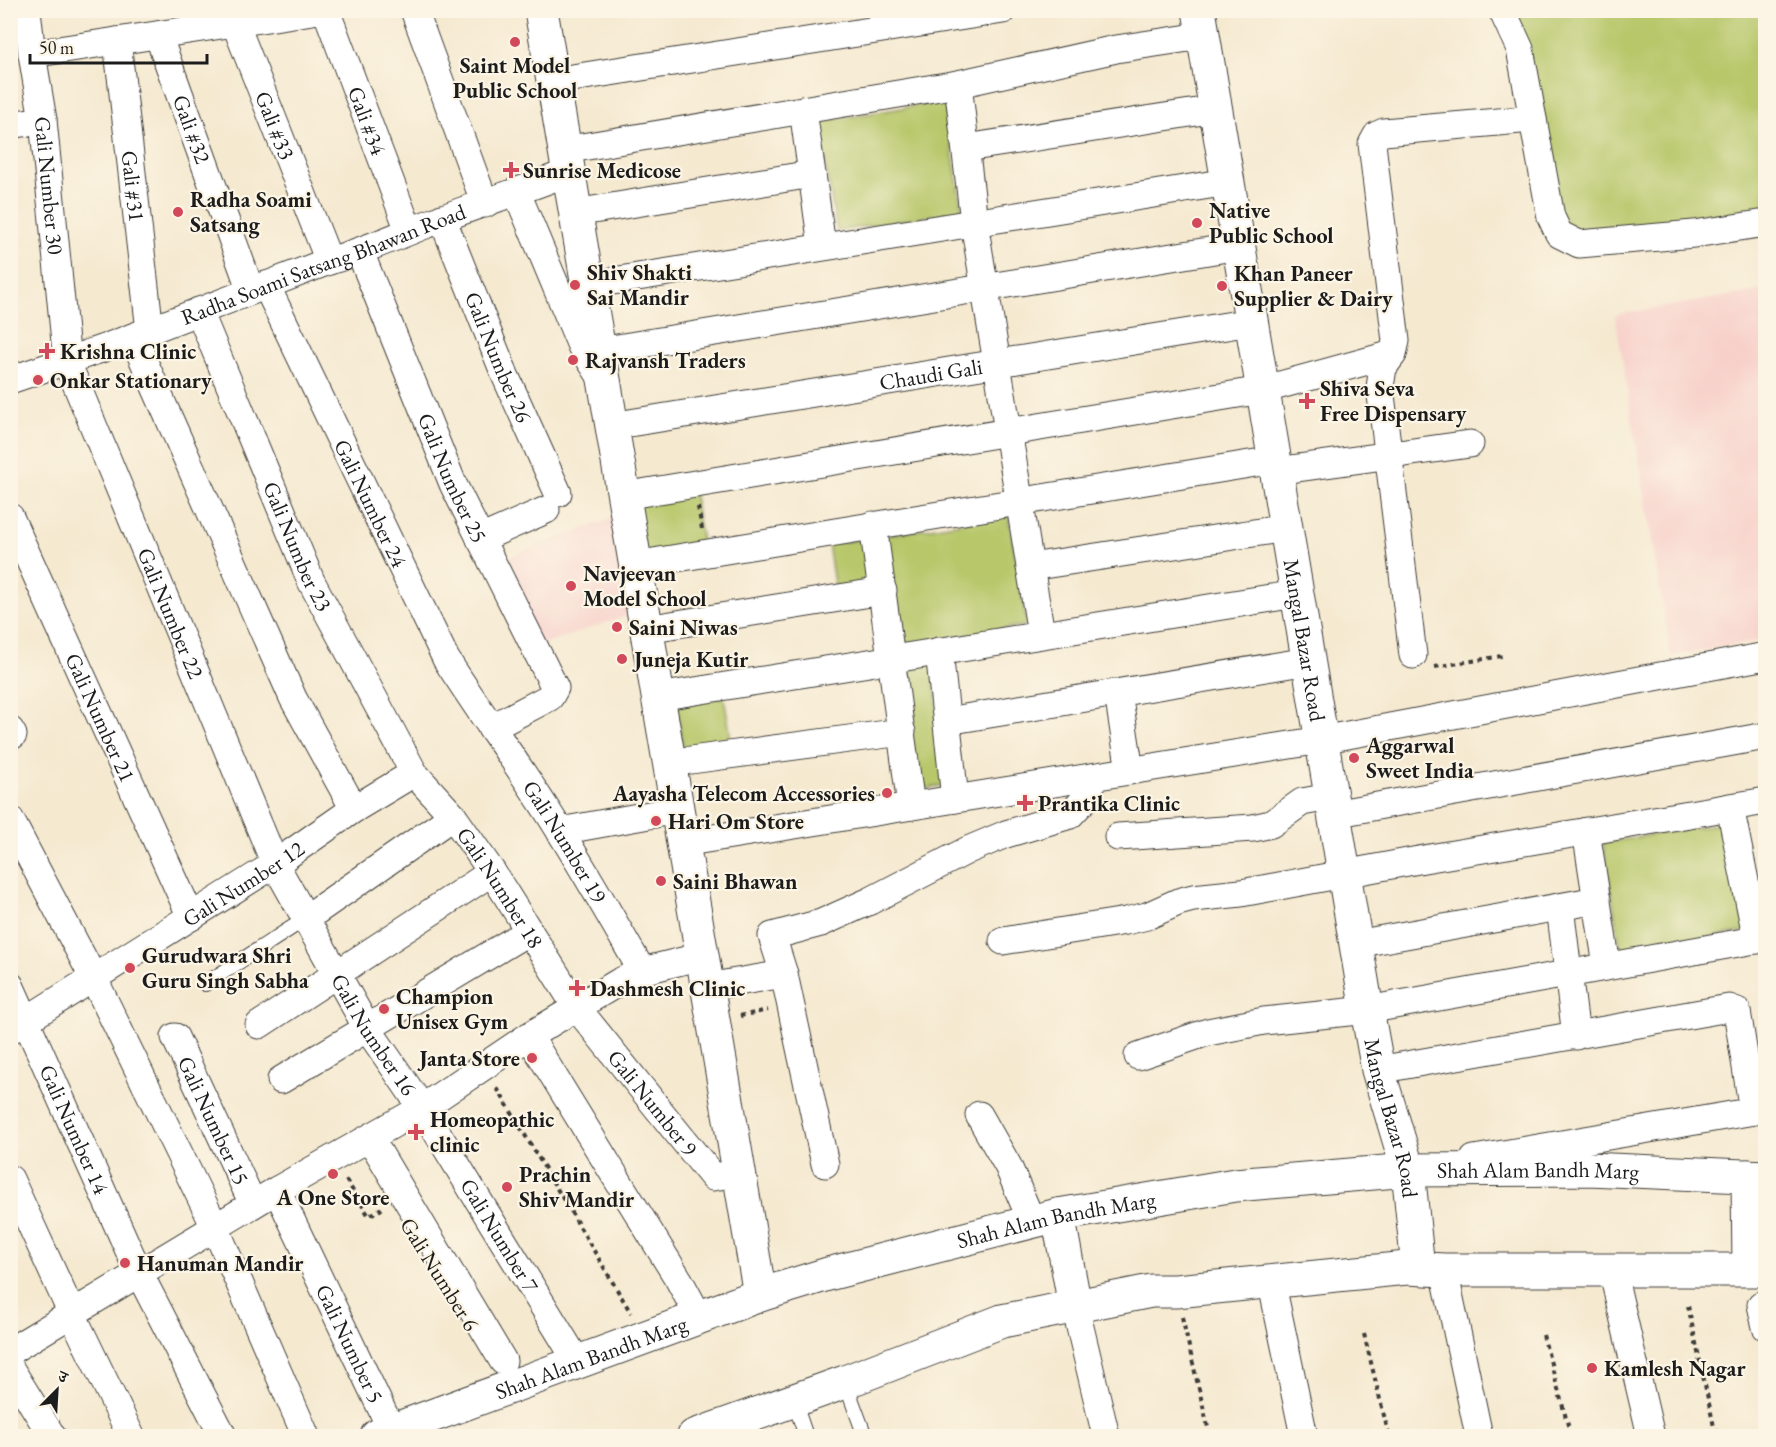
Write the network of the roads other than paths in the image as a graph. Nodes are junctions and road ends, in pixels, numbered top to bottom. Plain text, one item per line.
1 (27, 10) edge
2 (319, 10) edge
3 (326, 10) edge
4 (414, 10) edge
5 (541, 10) edge
6 (1003, 10) edge
7 (1502, 10) edge
8 (235, 23) junction
9 (1200, 23) edge
10 (158, 35) junction
11 (117, 41) junction
12 (32, 54) junction
13 (553, 81) junction
14 (958, 84) junction
15 (1216, 109) junction
16 (803, 110) junction
17 (1533, 119) junction
18 (44, 120) junction
19 (10, 125) edge
20 (966, 148) junction
21 (567, 161) junction
22 (812, 174) junction
23 (1228, 182) junction
24 (517, 193) junction
25 (486, 204) junction
26 (575, 213) junction
27 (442, 219) junction
28 (974, 222) junction
29 (1766, 223) edge
30 (409, 231) junction
31 (822, 246) junction
32 (1239, 246) junction
33 (360, 252) junction
34 (329, 261) junction
35 (588, 285) junction
36 (985, 287) junction
37 (258, 288) junction
38 (199, 311) junction
39 (1251, 322) junction
40 (141, 334) junction
41 (1393, 354) junction
42 (66, 362) junction
43 (997, 364) junction
44 (601, 366) junction
45 (10, 380) edge
46 (1262, 390) junction
47 (611, 426) junction
48 (1008, 432) junction
49 (1470, 444) dead end
50 (1388, 455) junction
51 (1275, 465) junction
52 (623, 496) junction
53 (1019, 501) junction
54 (10, 517) edge
55 (873, 525) junction
56 (1286, 528) junction
57 (480, 539) junction
58 (635, 565) junction
59 (1030, 567) junction
60 (883, 591) junction
61 (1296, 594) junction
62 (646, 629) junction
63 (1041, 634) junction
64 (939, 651) junction
65 (1766, 656) edge
66 (893, 659) junction
67 (1419, 661) road end
68 (1308, 662) junction
69 (1118, 693) junction
70 (658, 697) junction
71 (946, 721) junction
72 (486, 722) junction
73 (902, 732) junction
74 (1766, 736) edge
75 (1321, 740) junction
76 (668, 763) junction
77 (1130, 771) junction
78 (414, 773) junction
79 (1094, 777) junction
80 (956, 799) junction
81 (1766, 801) edge
82 (1332, 806) junction
83 (911, 807) junction
84 (1730, 807) junction
85 (354, 809) junction
86 (677, 810) junction
87 (453, 816) junction
88 (10, 819) edge
89 (560, 831) junction
90 (1586, 831) junction
91 (1118, 837) dead end
92 (682, 843) junction
93 (275, 864) junction
94 (492, 872) junction
95 (1344, 874) junction
96 (1755, 874) edge
97 (1597, 900) junction
98 (1560, 907) junction
99 (191, 917) junction
100 (305, 919) junction
101 (529, 931) junction
102 (1761, 939) edge
103 (1003, 941) dead end
104 (1356, 944) junction
105 (1607, 966) junction
106 (642, 971) junction
107 (704, 972) junction
108 (1569, 973) junction
109 (335, 974) junction
110 (784, 974) junction
111 (94, 979) junction
112 (205, 984) dead end
113 (10, 985) edge
114 (577, 1008) junction
115 (1367, 1010) junction
116 (19, 1025) edge
117 (259, 1025) dead end
118 (367, 1029) junction
119 (529, 1036) junction
120 (1576, 1036) junction
121 (175, 1037) dead end
122 (1138, 1056) dead end
123 (1378, 1070) junction
124 (281, 1080) dead end
125 (422, 1108) junction
126 (1759, 1110) edge
127 (979, 1115) dead end
128 (1615, 1135) junction
129 (370, 1138) junction
130 (825, 1164) dead end
131 (1602, 1169) junction
132 (1408, 1170) junction
133 (740, 1173) junction
134 (1757, 1176) edge
135 (10, 1179) edge
136 (277, 1190) junction
137 (253, 1204) junction
138 (1045, 1219) junction
139 (215, 1227) junction
140 (1431, 1269) junction
141 (1612, 1269) junction
142 (1757, 1270) edge
143 (139, 1273) junction
144 (1271, 1280) junction
145 (760, 1295) junction
146 (1074, 1306) junction
147 (72, 1314) junction
148 (699, 1317) junction
149 (10, 1351) edge
150 (503, 1361) dead end
151 (578, 1363) junction
152 (10, 1368) edge
153 (845, 1382) junction
154 (794, 1401) junction
155 (714, 1433) edge
156 (305, 1434) dead end
157 (385, 1434) edge
158 (52, 1437) edge
159 (131, 1437) edge
160 (223, 1437) edge
161 (806, 1437) edge
162 (865, 1437) edge
163 (1106, 1437) edge
164 (1304, 1437) edge
165 (1479, 1437) edge
166 (1651, 1437) edge

1 - 12 street, Gali Number 30
2 - 8 street
3 - 30 street, Gali #34
4 - 25 street
5 - 13 street
6 - 13 street
7 - 17 street
8 - 10 street
8 - 34 street, Gali #33
9 - 14 street, Radha Soami Satsang Bhawan Road
9 - 15 street, Mangal Bazar Road
10 - 11 street
10 - 37 street, Gali #32
11 - 12 street
11 - 40 street, Gali #31
12 - 18 street, Gali Number 30
13 - 21 street
14 - 16 street, Radha Soami Satsang Bhawan Road
14 - 20 street
15 - 20 street
15 - 23 street, Mangal Bazar Road
16 - 21 street, Radha Soami Satsang Bhawan Road
16 - 22 street
17 - 29 street
17 - 41 street
18 - 19 street
18 - 42 street, Gali Number 30
20 - 28 street
21 - 24 street, Radha Soami Satsang Bhawan Road
21 - 26 street
22 - 26 street
22 - 31 street
23 - 28 street
23 - 32 street, Mangal Bazar Road
24 - 25 street, Radha Soami Satsang Bhawan Road
24 - 44 street
25 - 27 street, Radha Soami Satsang Bhawan Road
26 - 35 street
27 - 30 street, Radha Soami Satsang Bhawan Road
27 - 57 street, Gali Number 26
28 - 31 street
28 - 36 street
30 - 33 street, Radha Soami Satsang Bhawan Road
31 - 35 street
32 - 36 street
32 - 39 street, Mangal Bazar Road
33 - 34 street, Radha Soami Satsang Bhawan Road
33 - 57 street, Gali Number 25
34 - 37 street, Radha Soami Satsang Bhawan Road
35 - 44 street
36 - 43 street
36 - 44 street
37 - 38 street, Radha Soami Satsang Bhawan Road
37 - 72 street, Gali Number 24
38 - 40 street, Radha Soami Satsang Bhawan Road
38 - 78 street, Gali Number 23
39 - 43 street, Chaudi Gali
39 - 46 street, Mangal Bazar Road
40 - 42 street, Radha Soami Satsang Bhawan Road
40 - 85 street, Gali #31
41 - 46 street
41 - 50 street
42 - 45 street, Radha Soami Satsang Bhawan Road
42 - 93 street, Gali Number 22
43 - 47 street, Chaudi Gali
43 - 48 street
44 - 47 street
46 - 48 street
46 - 51 street, Mangal Bazar Road
47 - 52 street
48 - 52 street
48 - 53 street
49 - 50 street
50 - 51 street
50 - 67 street
51 - 53 street
51 - 56 street, Mangal Bazar Road
52 - 58 street
53 - 55 street
53 - 59 street
54 - 99 street, Gali Number 21
55 - 58 street
55 - 60 street
56 - 59 street
56 - 61 street, Mangal Bazar Road
57 - 72 street, Gali Number 25
58 - 62 street
59 - 63 street
60 - 62 street
60 - 66 street
61 - 63 street
61 - 68 street, Mangal Bazar Road
62 - 70 street
63 - 64 street
64 - 66 street
64 - 71 street
65 - 75 street
66 - 70 street
66 - 73 street
68 - 69 street
68 - 75 street, Mangal Bazar Road
69 - 71 street
69 - 77 street
70 - 76 street
71 - 80 street
72 - 89 street, Gali Number 19
73 - 76 street
73 - 83 street
74 - 82 street
75 - 77 street
75 - 82 street, Mangal Bazar Road
76 - 86 street
77 - 79 street
78 - 85 street, Gali Number 12
78 - 87 street, Gali Number 18
79 - 80 street
79 - 110 street
80 - 83 street
81 - 84 street
82 - 91 street
82 - 95 street, Mangal Bazar Road
83 - 92 street
84 - 90 street
84 - 96 street
85 - 93 street, Gali Number 12
86 - 89 street
86 - 92 street
87 - 94 street, Gali Number 18
87 - 100 street
88 - 111 street
89 - 106 street, Gali Number 19
90 - 95 street
90 - 97 street
92 - 107 street
93 - 99 street, Gali Number 12
93 - 100 street, Gali Number 16
94 - 101 street, Gali Number 18
94 - 109 street
95 - 103 street
95 - 104 street, Mangal Bazar Road
96 - 102 street
97 - 98 street
97 - 105 street
98 - 104 street
98 - 108 street
99 - 111 street, Gali Number 12
100 - 109 street, Gali Number 16
100 - 112 lane
101 - 114 street, Gali Number 18
101 - 118 street
102 - 105 street
104 - 115 street, Mangal Bazar Road
105 - 108 street
106 - 107 street
106 - 114 street
107 - 110 street
107 - 133 street
108 - 115 street
108 - 120 street
109 - 117 street
109 - 118 street, Gali Number 16
110 - 130 street
111 - 116 street, Gali Number 12
111 - 139 street
113 - 116 street, Gali Number 14
114 - 119 street
114 - 133 street, Gali Number 9
115 - 122 street
115 - 123 street, Mangal Bazar Road
116 - 143 street, Gali Number 14
118 - 124 street
118 - 125 street, Gali Number 16
119 - 125 street
119 - 148 street
120 - 123 street
120 - 126 street
121 - 137 street, Gali Number 15
123 - 132 street, Mangal Bazar Road
125 - 129 street
125 - 151 street, Gali Number 7
126 - 128 street
127 - 138 street
128 - 131 street
128 - 132 street
129 - 136 street
129 - 150 street
131 - 132 street, Shah Alam Bandh Marg
131 - 134 street, Shah Alam Bandh Marg
132 - 138 street, Shah Alam Bandh Marg
132 - 140 street, Mangal Bazar Road
133 - 145 street
134 - 142 street
135 - 147 street
136 - 137 street
136 - 157 street, Gali Number 5
137 - 139 street
138 - 145 street, Shah Alam Bandh Marg
138 - 146 street
139 - 143 street
139 - 156 street
140 - 141 street
140 - 144 street
140 - 165 street
141 - 142 street
141 - 166 street
143 - 147 street
143 - 160 street, Gali Number 14
144 - 146 street
144 - 164 street
145 - 148 street, Shah Alam Bandh Marg
146 - 153 street
146 - 163 street
147 - 149 street
147 - 159 street
148 - 151 street, Shah Alam Bandh Marg
151 - 157 street, Shah Alam Bandh Marg
152 - 158 street
153 - 154 street
153 - 162 lane
154 - 155 street
154 - 161 lane

